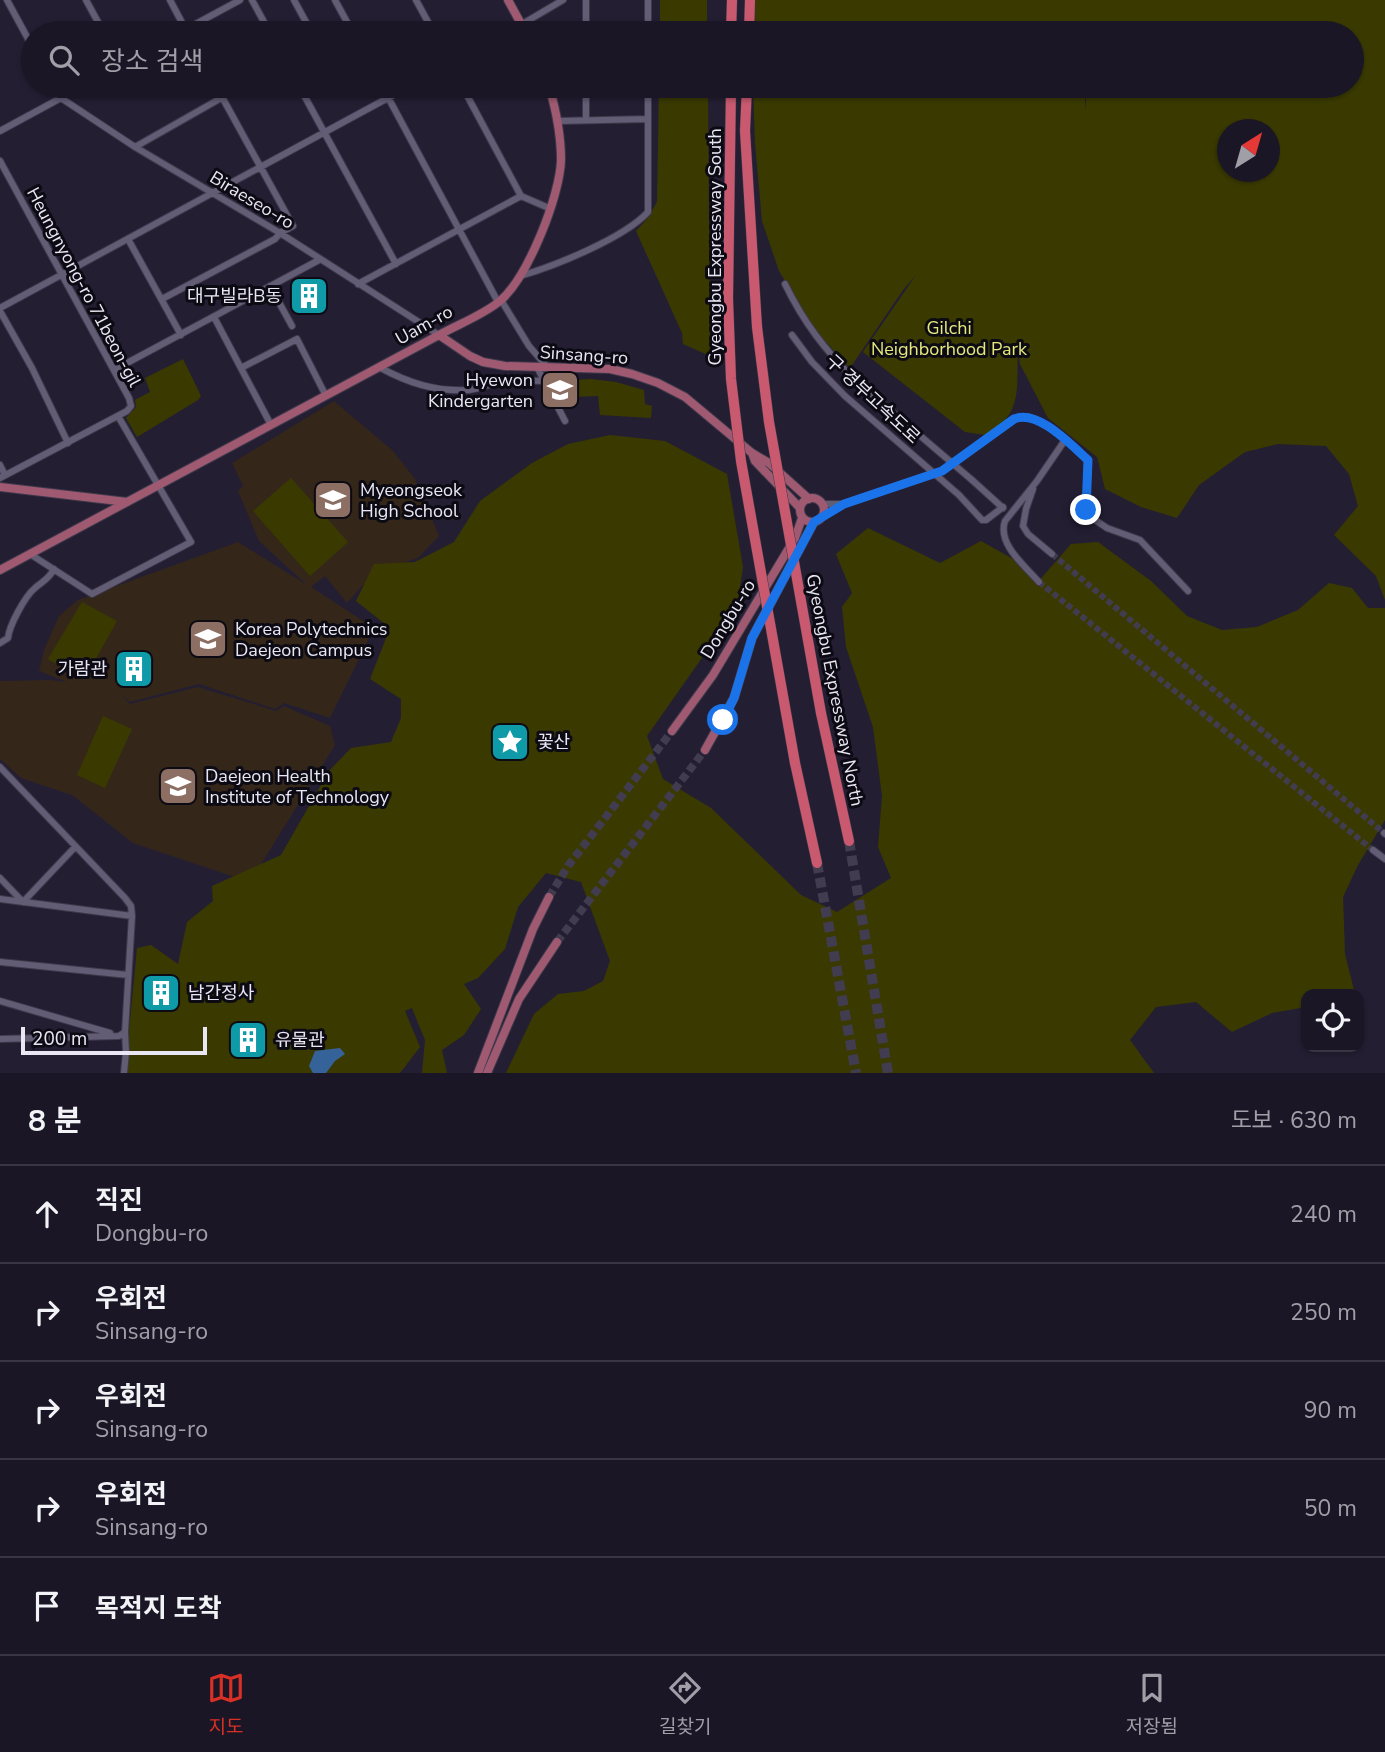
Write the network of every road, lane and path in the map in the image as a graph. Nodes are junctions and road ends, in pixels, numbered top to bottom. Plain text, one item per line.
1 (7, 0) edge
2 (86, 0) edge
3 (170, 0) edge
4 (240, 0) edge
5 (252, 0) edge
6 (294, 0) edge
7 (335, 0) edge
8 (416, 0) edge
9 (508, 0) edge
10 (564, 0) edge
11 (586, 0) edge
12 (648, 0) edge
13 (732, 0) edge
14 (750, 0) edge
15 (97, 21) edge
16 (179, 21) edge
17 (203, 21) edge
18 (263, 21) edge
19 (305, 21) edge
20 (347, 21) edge
21 (427, 21) edge
22 (520, 21) edge
23 (535, 21) edge
24 (586, 21) edge
25 (648, 21) edge
26 (732, 21) edge
27 (749, 21) edge
28 (21, 26) edge
29 (61, 98) joint
30 (221, 98) edge
31 (224, 98) edge
32 (306, 98) edge
33 (386, 98) edge
34 (389, 98) edge
35 (468, 98) edge
36 (552, 98) edge
37 (586, 98) edge
38 (648, 98) edge
39 (731, 98) edge
40 (746, 98) edge
41 (648, 119) junction
42 (586, 120) junction
43 (559, 121) junction
44 (0, 131) edge
45 (324, 132) junction
46 (135, 147) junction
47 (0, 161) edge
48 (260, 166) junction
49 (212, 192) junction
50 (521, 196) junction
51 (551, 208) junction
52 (460, 230) junction
53 (281, 233) junction
54 (128, 239) junction
55 (319, 260) junction
56 (396, 264) junction
57 (62, 274) junction
58 (520, 276) junction
59 (358, 284) junction
60 (785, 284) dead end
61 (270, 286) junction
62 (162, 299) junction
63 (500, 301) junction
64 (0, 309) edge
65 (214, 317) junction
66 (292, 326) dead end
67 (181, 335) junction
68 (439, 335) junction
69 (792, 335) dead end
70 (379, 367) junction
71 (537, 367) junction
72 (241, 368) junction
73 (548, 368) junction
74 (114, 370) junction
75 (545, 381) junction
76 (326, 396) junction
77 (118, 416) junction
78 (565, 422) dead end
79 (271, 425) junction
80 (1065, 440) junction
81 (68, 443) junction
82 (752, 453) junction
83 (0, 465) edge
84 (3, 477) edge
85 (1037, 481) junction
86 (159, 485) junction
87 (0, 488) edge
88 (809, 499) junction
89 (127, 502) junction
90 (822, 503) junction
91 (844, 504) junction
92 (1003, 507) junction
93 (800, 508) junction
94 (1010, 513) junction
95 (822, 516) junction
96 (802, 518) junction
97 (814, 522) junction
98 (30, 554) junction
99 (1052, 554) tunnel mouth
100 (54, 569) junction
101 (0, 570) edge
102 (1039, 582) tunnel mouth
103 (1188, 592) dead end
104 (0, 643) edge
105 (672, 731) tunnel mouth
106 (705, 750) tunnel mouth
107 (0, 767) edge
108 (849, 841) tunnel mouth
109 (75, 847) junction
110 (1373, 850) tunnel mouth
111 (1385, 859) edge
112 (817, 863) tunnel mouth
113 (0, 877) edge
114 (549, 897) tunnel mouth
115 (0, 899) edge
116 (23, 902) junction
117 (132, 916) junction
118 (557, 943) tunnel mouth
119 (0, 962) edge
120 (128, 975) junction
121 (0, 1001) edge
122 (63, 1021) junction
123 (122, 1034) junction
124 (64, 1038) junction
125 (0, 1039) edge
126 (124, 1073) edge
127 (478, 1073) edge
128 (487, 1073) edge

1 - 28 street
2 - 15 street
3 - 16 street
4 - 17 street
5 - 18 street
6 - 19 street
7 - 20 street
8 - 21 street
9 - 22 main road
10 - 23 street
11 - 24 street
12 - 25 street
13 - 26 highway
14 - 27 highway
29 - 44 street
29 - 46 street, Biraeseo-ro
30 - 46 street
31 - 48 street
32 - 45 street
33 - 45 street
34 - 52 street
35 - 50 street
36 - 43 main road, Uam-ro
37 - 42 street
38 - 41 street
39 - 112 highway, Gyeongbu Expressway South, bridge
40 - 108 highway, Gyeongbu Expressway North, bridge
41 - 42 street
41 - 58 street
42 - 43 street
43 - 51 main road, Uam-ro
45 - 48 street
45 - 56 street
46 - 49 street, Biraeseo-ro
47 - 57 street, Heungnyong-ro 71beon-gil
48 - 49 street
48 - 53 street
49 - 53 street, Biraeseo-ro
49 - 54 street
50 - 51 street
50 - 52 street
51 - 58 main road, Uam-ro
52 - 56 street
52 - 63 street
53 - 55 street, Biraeseo-ro
53 - 62 street
54 - 57 street
54 - 62 street
55 - 59 street, Biraeseo-ro
55 - 61 street
56 - 59 street
57 - 64 street
57 - 74 street, Heungnyong-ro 71beon-gil
58 - 63 main road, Uam-ro
59 - 68 street, Biraeseo-ro
60 - 92 street, 구 경부고속도로, bridge
61 - 65 street
61 - 66 street
62 - 67 street
63 - 68 main road, Uam-ro
63 - 73 street
64 - 81 street
65 - 67 street
65 - 72 street
67 - 74 street
68 - 70 main road, Uam-ro
68 - 71 main road, Sinsang-ro
69 - 92 street, 구 경부고속도로, bridge
70 - 75 street
70 - 76 main road, Uam-ro
71 - 73 main road, Sinsang-ro
71 - 75 street
72 - 76 street
72 - 79 street
73 - 82 main road, Sinsang-ro
74 - 77 street, Heungnyong-ro 71beon-gil
75 - 78 street
76 - 79 main road, Uam-ro
77 - 81 street
77 - 86 street
79 - 86 main road, Uam-ro
80 - 85 street
80 - 91 street
80 - 103 street
81 - 84 street
82 - 88 main road
82 - 93 main road
83 - 84 street
85 - 94 street
85 - 99 street
86 - 89 main road, Uam-ro
86 - 100 street
87 - 89 main road
88 - 90 main road
88 - 93 main road
89 - 98 main road, Uam-ro
90 - 91 street
90 - 95 main road
91 - 95 street
92 - 94 street, 구 경부고속도로
93 - 96 main road
94 - 102 street
95 - 97 main road
96 - 97 main road
96 - 105 main road, Dongbu-ro
97 - 106 main road, Dongbu-ro
98 - 100 street
98 - 101 main road, Uam-ro
100 - 104 street
107 - 109 street
109 - 116 street
109 - 117 street
110 - 111 street
113 - 116 street
114 - 127 main road
115 - 116 street
116 - 117 street
117 - 120 street
118 - 128 main road
119 - 120 street
120 - 123 street
121 - 122 street
122 - 123 street
122 - 124 street
123 - 124 street
123 - 126 street
124 - 125 street

